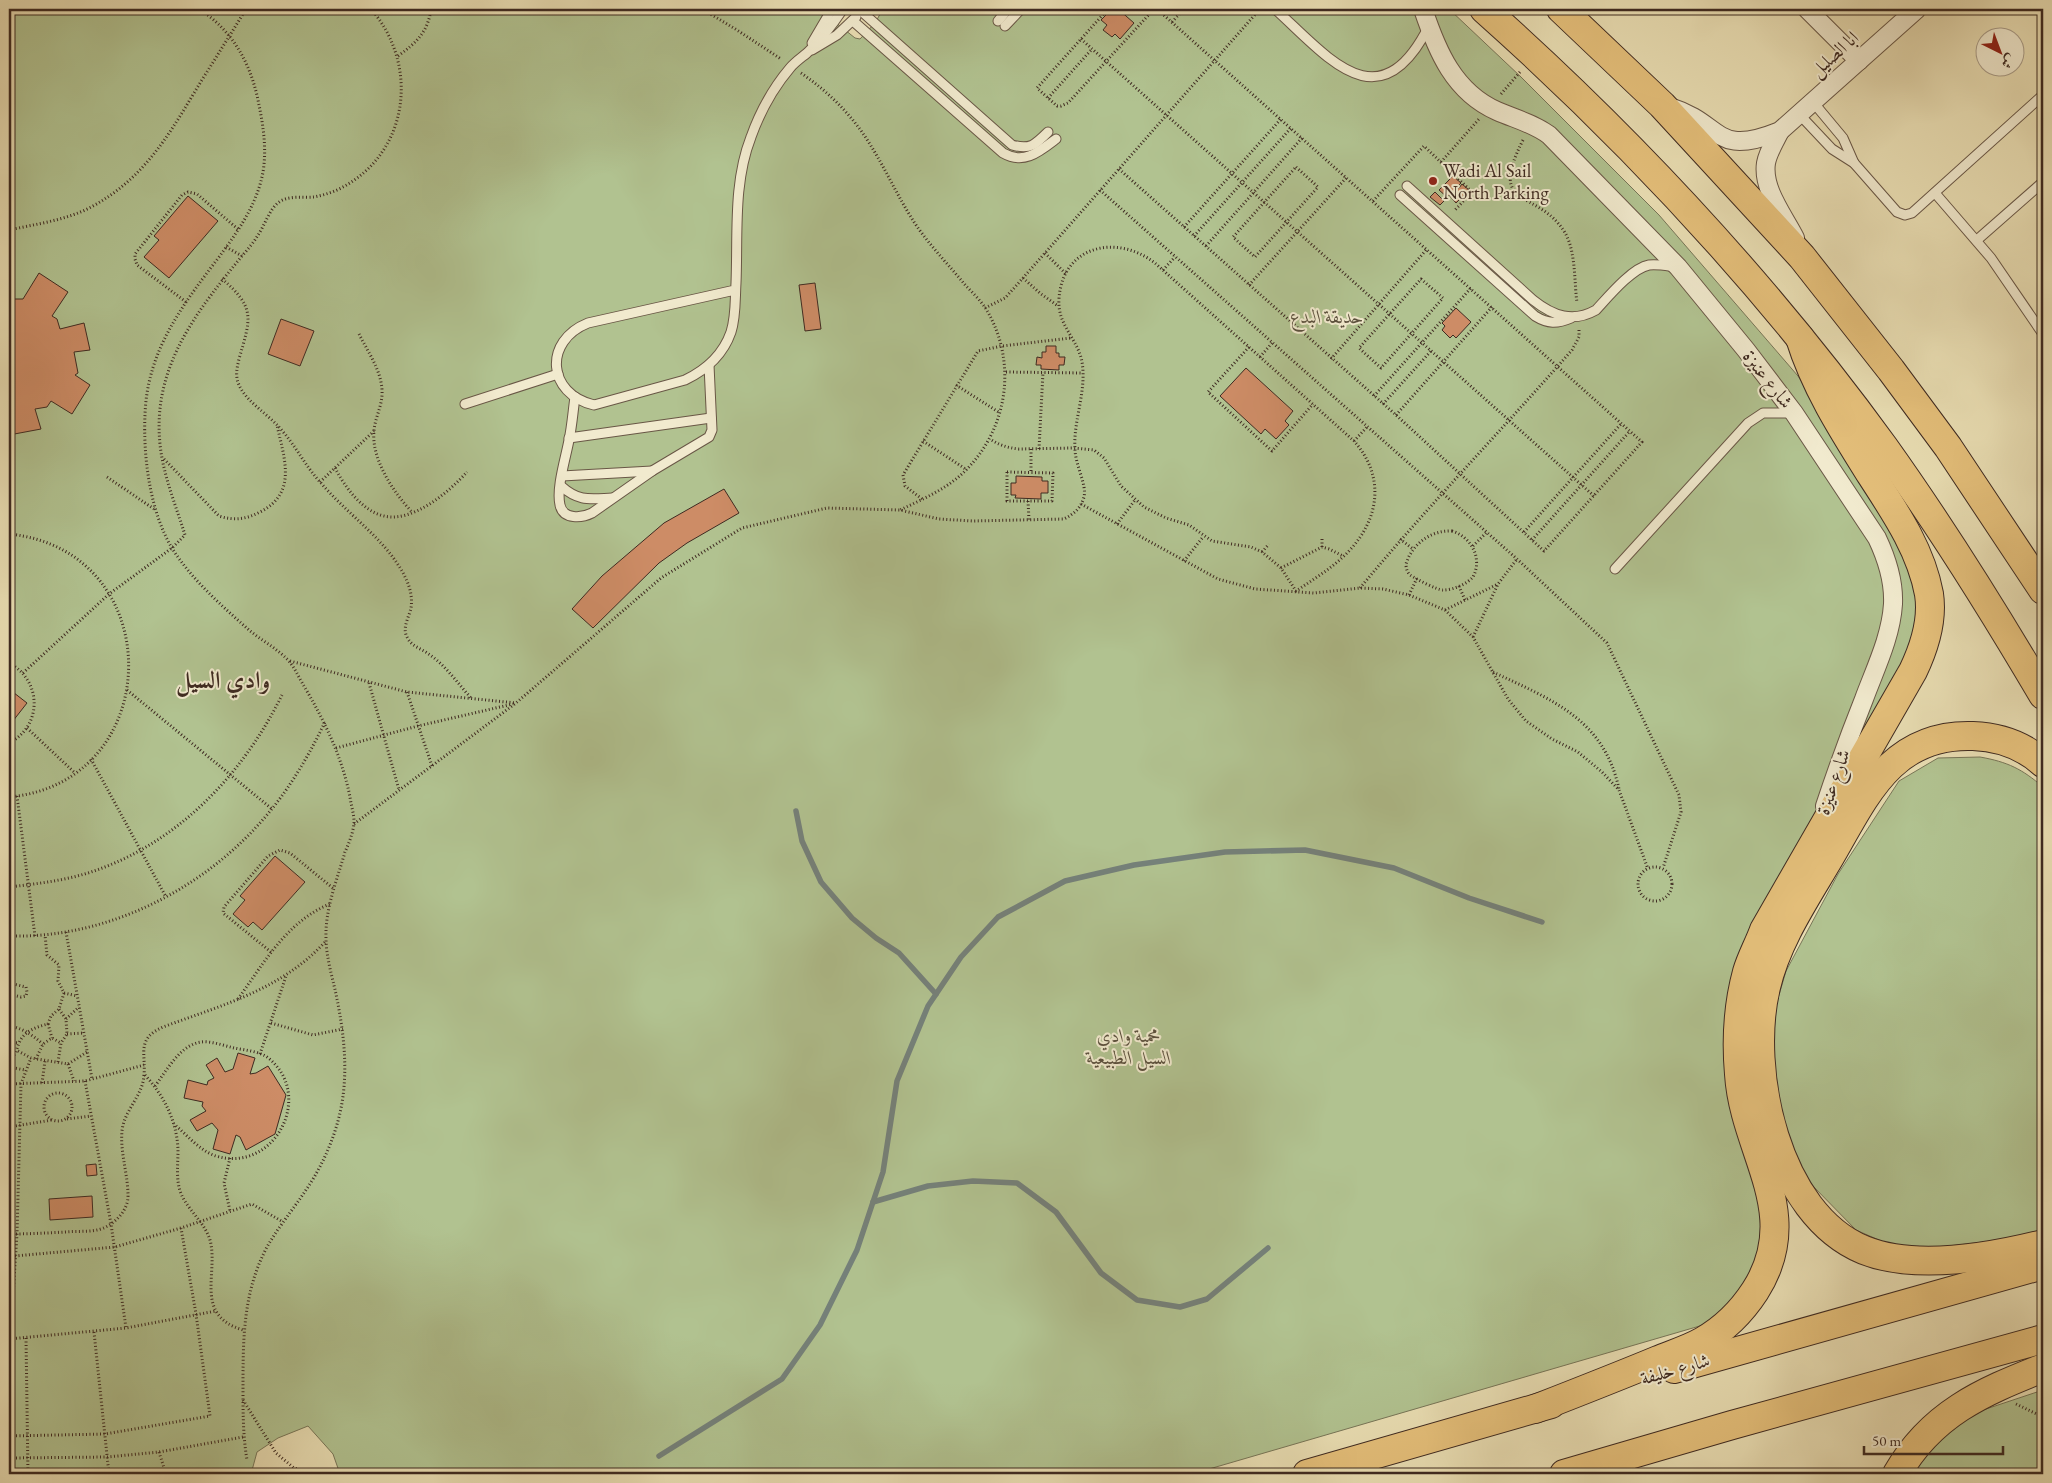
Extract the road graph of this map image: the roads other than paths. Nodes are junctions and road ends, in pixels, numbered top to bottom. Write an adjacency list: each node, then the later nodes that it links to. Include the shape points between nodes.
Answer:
1 (832, 9): 14 (lane)
2 (843, 9): 14 (lane)
3 (1008, 9): 4 (lane, via 1001,23)
4 (1020, 9)
5 (1275, 9): 13 (lane, via 1340,68 1368,78 1388,73 1401,64 1418,47)
6 (1423, 9): 13 (street, شارع عنيزة)
7 (1484, 9): 32 (main road, via 1536,55 1678,197)
8 (1561, 9): 18 (main road)
9 (1807, 9): 15 (street)
10 (1917, 9): 15 (street, ابا الصليل)
11 (862, 10): 12 (lane); 12 (lane, via 1012,145 1033,146 1052,136 1034,155 1016,158 1003,153)
12 (853, 21): 14 (lane, via 830,40)
13 (1429, 26): 28 (street, شارع عنيزة, via 1440,56 1462,85 1490,107 1531,123 1549,135)
14 (808, 52): 29 (lane, via 778,82 758,119 744,160 738,204)
15 (1859, 61): 17 (street, ابا الصليل)
16 (2043, 95): 24 (lane)
17 (1813, 102): 19 (street, ابا الصليل); 21 (lane, via 1843,138)
18 (1662, 105): 20 (street, ابا الصليل, via 1688,114 1728,140 1745,142); 27 (main road)
19 (1799, 114): 20 (street, ابا الصليل); 21 (lane, via 1832,149)
20 (1780, 131): 27 (street, ابا الصليل, via 1766,162 1765,173)
21 (1854, 164): 24 (lane, via 1905,216)
22 (2043, 182): 26 (lane)
23 (1407, 186): 30 (lane, via 1538,304 1551,313)
24 (1935, 193): 26 (lane)
25 (1400, 195): 30 (lane, via 1535,316 1554,323)
26 (1977, 240): 31 (lane)
27 (1802, 257): 45 (main road, via 1943,439)
28 (1678, 267): 30 (lane, via 1651,265 1640,269 1596,310); 37 (street, شارع عنيزة)
29 (735, 290): 33 (lane, via 731,332); 34 (lane, via 577,328 561,344 557,355)
30 (1574, 317)
31 (2043, 334)
32 (1800, 338): 46 (main road, via 1921,500); 48 (main road, via 1816,380 1908,535 1923,568 1929,596 1928,627 1920,656)
33 (709, 366): 35 (lane, via 685,380 594,405); 38 (lane)
34 (558, 374): 35 (lane, via 564,388); 36 (lane)
35 (575, 397): 39 (lane)
36 (465, 404)
37 (1794, 413): 44 (lane, via 1763,413 1748,422); 48 (street, شارع عنيزة, via 1877,538 1889,567 1893,594 1882,652 1840,759)
38 (711, 418): 39 (lane); 40 (lane, via 709,437)
39 (570, 438): 41 (lane)
40 (652, 472): 41 (lane); 43 (lane)
41 (562, 476): 42 (lane)
42 (561, 486): 43 (lane, via 581,499); 43 (lane, via 562,511 574,518 592,513)
43 (612, 498)
44 (1616, 569)
45 (2043, 589)
46 (2043, 695)
47 (2043, 763): 49 (main road, via 2018,746 2002,740 1959,736 1917,746 1882,773 1798,911 1779,950 1766,985 1759,1038 1765,1104 1785,1164 1814,1211 1832,1230 1864,1250 1920,1261)
48 (1812, 845): 53 (main road, via 1764,930 1748,971 1740,1007 1738,1058 1744,1108 1775,1214 1773,1247 1760,1282 1731,1321 1703,1341)
49 (2043, 1244)
50 (2043, 1266): 53 (main road, شارع خليفة)
51 (2043, 1339): 55 (main road)
52 (2043, 1368): 56 (main road, via 1988,1392 1946,1416 1915,1445)
53 (1535, 1408): 54 (main road, شارع خليفة)
54 (1307, 1474)
55 (1564, 1474)
56 (1897, 1474)

